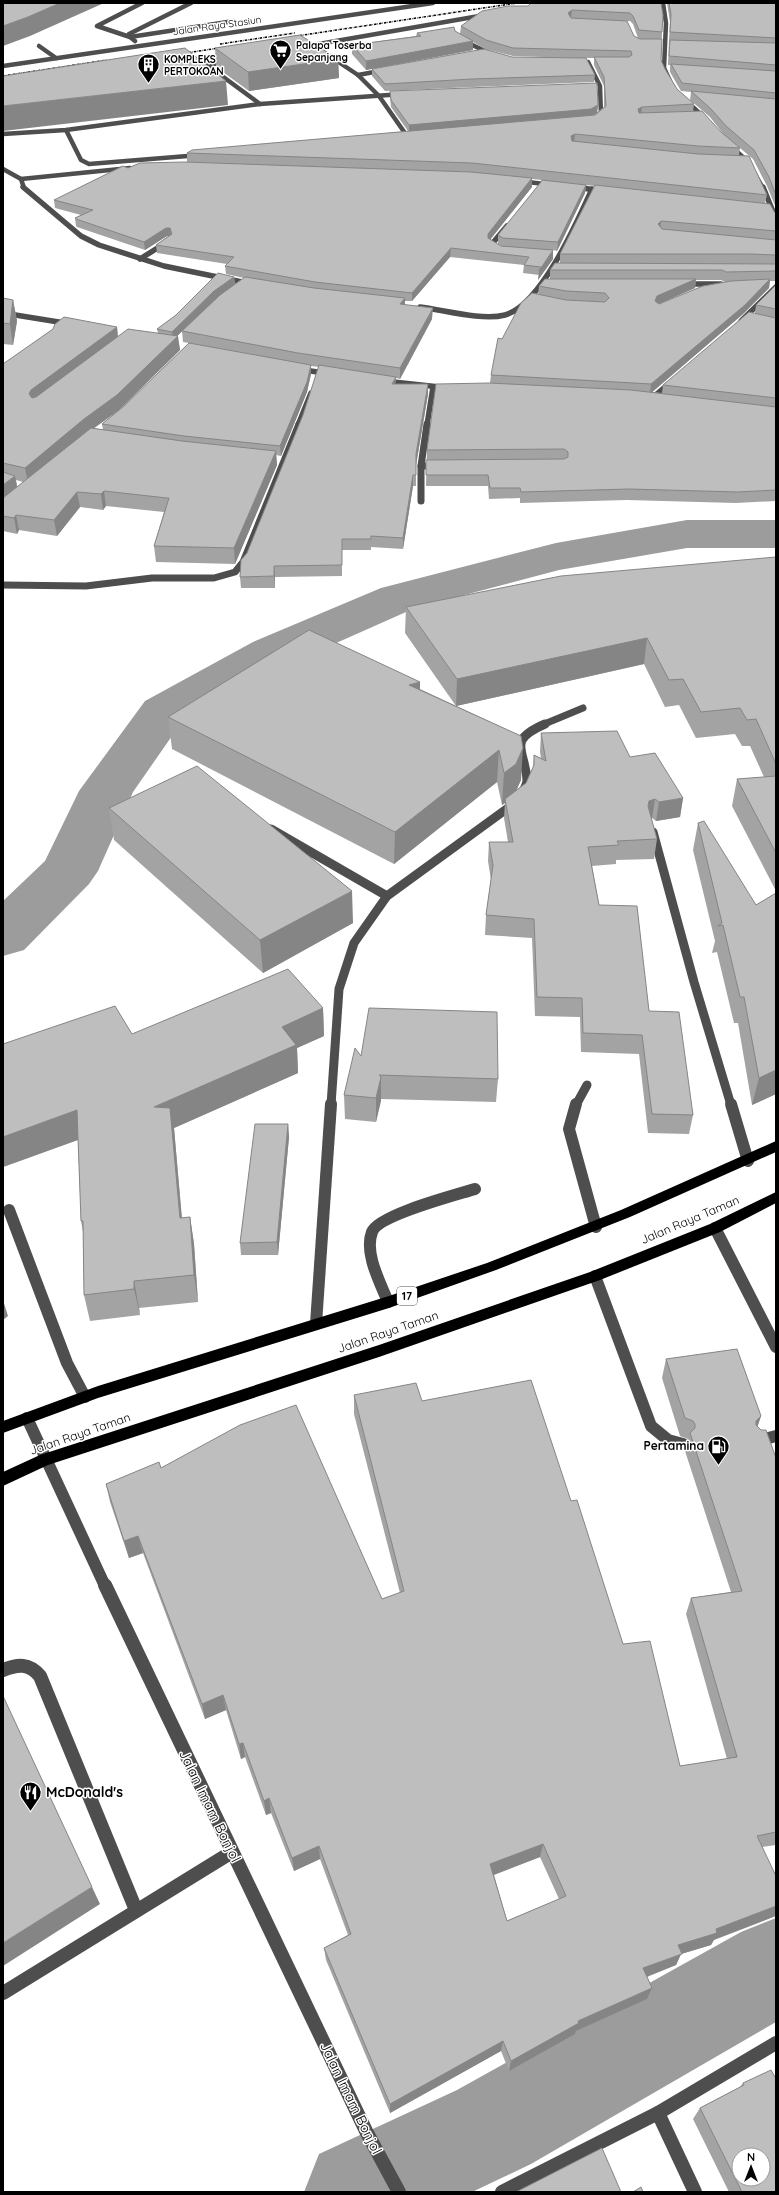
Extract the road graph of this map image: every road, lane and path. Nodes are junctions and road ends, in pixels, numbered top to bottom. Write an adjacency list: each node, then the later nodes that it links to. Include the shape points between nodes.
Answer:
1 (142, 3): 7 (street, via 97,26)
2 (191, 3): 7 (street)
3 (433, 3): 10 (street, Jalan Raya Stasiun)
4 (663, 3): 11 (street)
5 (490, 14): 14 (street, via 321,42 313,45)
6 (234, 21): 7 (street)
7 (128, 36): 10 (street)
8 (457, 37): 16 (street)
9 (658, 44): 11 (street)
10 (141, 45): 19 (street, Jalan Raya Stasiun)
11 (666, 45): 12 (street); 27 (street)
12 (674, 45)
13 (39, 46): 19 (street)
14 (315, 48): 15 (street); 30 (street)
15 (308, 50)
16 (484, 52): 17 (street); 18 (street)
17 (476, 53)
18 (496, 56)
19 (56, 58): 25 (street, Jalan Raya Stasiun)
20 (238, 60): 24 (street)
21 (580, 62): 22 (street)
22 (588, 62): 23 (street); 32 (street)
23 (596, 62)
24 (207, 65): 29 (street, via 188,68); 38 (street)
25 (3, 66)
26 (394, 68): 30 (street)
27 (664, 68): 28 (street); 33 (street)
28 (672, 69)
29 (194, 73)
30 (358, 75): 36 (street)
31 (592, 86): 32 (street)
32 (600, 86): 42 (street, via 601,115)
33 (675, 88)
34 (410, 94): 36 (street)
35 (686, 95): 41 (street, via 679,95)
36 (379, 96): 38 (street); 46 (street)
37 (231, 102): 39 (street)
38 (260, 104): 39 (street)
39 (237, 107): 44 (street)
40 (695, 116): 41 (street)
41 (702, 116): 43 (street)
42 (592, 120)
43 (712, 126)
44 (66, 130): 45 (street); 50 (street, via 81,160 89,164)
45 (3, 134)
46 (406, 136): 47 (street); 48 (street)
47 (414, 136)
48 (399, 137)
49 (727, 142): 52 (street)
50 (205, 154)
51 (734, 161): 52 (street)
52 (750, 161): 64 (street)
53 (133, 168): 55 (street)
54 (3, 169): 55 (street)
55 (21, 179): 71 (street, via 24,189 81,236)
56 (513, 180): 57 (street)
57 (540, 183): 58 (street); 60 (street)
58 (562, 186)
59 (569, 187): 61 (street)
60 (535, 190)
61 (592, 190): 62 (street); 70 (street)
62 (614, 192)
63 (764, 209): 64 (street)
64 (772, 210): 65 (street)
65 (776, 219)
66 (510, 221): 68 (street, via 491,245)
67 (169, 240): 71 (street)
68 (508, 251)
69 (552, 254): 70 (street)
70 (559, 255): 72 (street)
71 (140, 259): 80 (street, via 242,285)
72 (550, 268): 73 (street); 74 (street)
73 (558, 269)
74 (539, 284): 75 (street); 83 (street)
75 (547, 284)
76 (676, 284): 77 (street)
77 (721, 284): 78 (street); 82 (street)
78 (729, 284)
79 (768, 284): 81 (street)
80 (260, 286)
81 (775, 287): 87 (street)
82 (696, 291)
83 (530, 298): 84 (street); 85 (street, via 515,312 495,315)
84 (537, 300)
85 (414, 306)
86 (3, 314): 89 (street)
87 (746, 316): 88 (street); 90 (street)
88 (754, 318)
89 (81, 326)
90 (734, 327)
91 (294, 368): 94 (street)
92 (338, 375): 94 (street)
93 (676, 378): 99 (street)
94 (315, 379): 104 (street, via 279,461 243,562 235,572 214,578 152,578 86,586)
95 (375, 380): 96 (street)
96 (433, 387): 97 (street); 101 (street)
97 (456, 388)
98 (644, 398): 99 (street)
99 (652, 398): 100 (street)
100 (660, 399)
101 (421, 466): 102 (street); 103 (street)
102 (445, 466)
103 (421, 501)
104 (3, 585)
105 (583, 708): 108 (street, via 531,730 523,738 519,746 527,781 519,800)
106 (651, 824): 111 (street, via 694,982)
107 (266, 826): 108 (street)
108 (386, 896): 119 (street, via 354,943 339,989)
109 (587, 1085): 115 (street, via 575,1107 569,1129)
110 (776, 1146): 111 (highway, 17)
111 (748, 1161): 115 (highway, 17)
112 (475, 1189): 118 (street, via 388,1217 375,1227 370,1247)
113 (776, 1197): 116 (highway, Jalan Raya Taman)
114 (9, 1210): 121 (street, via 67,1363)
115 (596, 1227): 118 (highway, 17)
116 (715, 1228): 117 (highway, Jalan Raya Taman); 120 (street)
117 (595, 1276): 126 (street, via 652,1426 668,1440); 127 (highway, Jalan Raya Taman, via 380,1351)
118 (388, 1302): 119 (highway, 17)
119 (316, 1324): 121 (highway, 17)
120 (776, 1347)
121 (85, 1397): 122 (highway, 17)
122 (27, 1418): 123 (highway, 17); 127 (street, Jalan Imam Bonjol)
123 (3, 1428)
124 (776, 1436): 125 (street)
125 (758, 1441)
126 (683, 1444)
127 (45, 1460): 128 (highway, Jalan Raya Taman); 130 (street, Jalan Imam Bonjol)
128 (3, 1480)
129 (3, 1670): 131 (street, via 22,1665 33,1667 40,1676)
130 (232, 1852): 131 (street); 135 (street, Jalan Imam Bonjol, via 366,2131)
131 (136, 1910): 132 (street)
132 (3, 1992)
133 (776, 2043): 134 (street)
134 (658, 2113): 136 (street); 137 (street)
135 (399, 2192)
136 (502, 2192)
137 (695, 2192)

